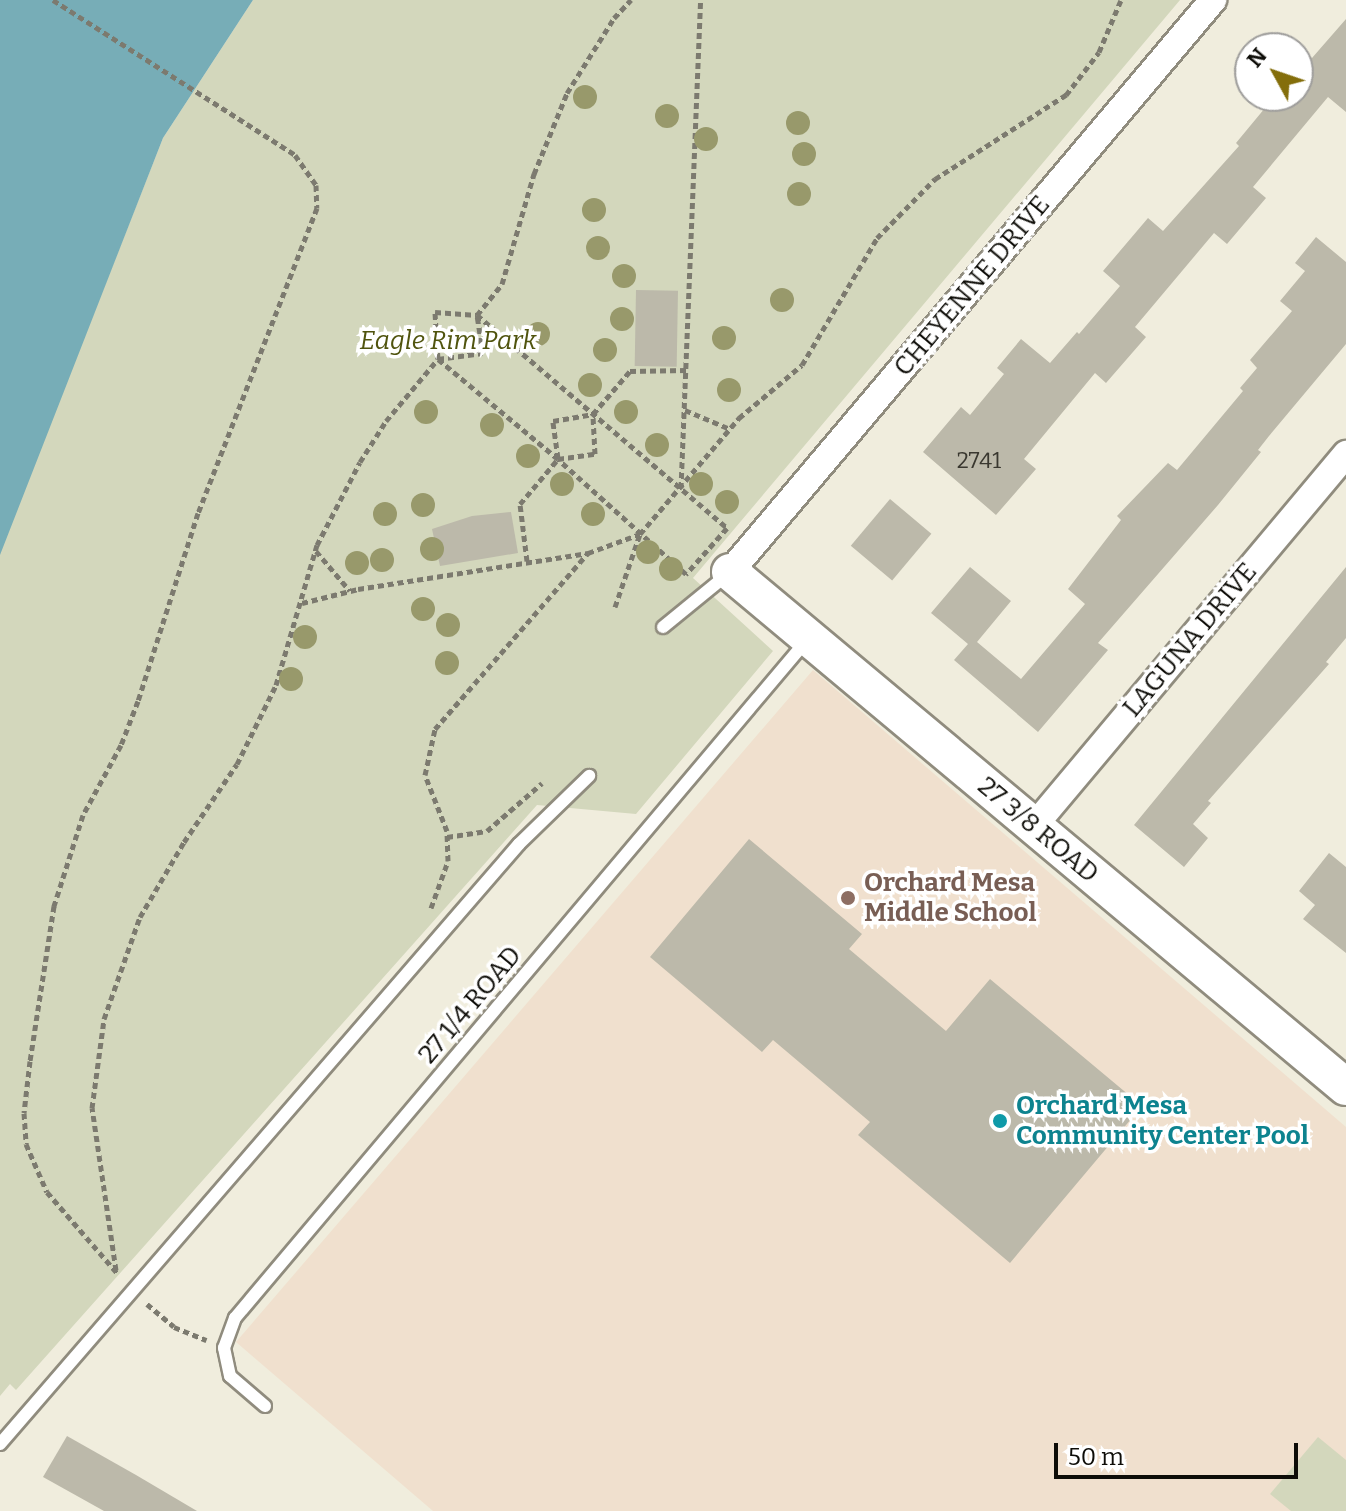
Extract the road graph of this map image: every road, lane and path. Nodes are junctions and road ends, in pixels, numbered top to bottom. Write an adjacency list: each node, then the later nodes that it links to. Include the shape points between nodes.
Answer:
1 (53, 0): 34 (path, via 295,155 316,185 317,208 198,513 138,701 83,815 54,906 30,1061 26,1144 47,1192)
2 (631, 0): 6 (path, via 567,93 534,174 502,284)
3 (701, 0): 8 (path)
4 (1121, 0): 11 (path, via 1099,52 1066,95 935,179 877,238 802,365)
5 (1213, 0): 20 (street, CHEYENNE DRIVE)
6 (477, 315): 7 (path, via 483,353); 7 (path, via 435,312); 10 (path)
7 (438, 359): 13 (path); 17 (path, via 386,421)
8 (687, 370): 9 (path); 10 (path, via 630,371)
9 (685, 410): 11 (path); 14 (path)
10 (593, 414): 13 (path, via 595,454); 13 (path, via 553,421); 14 (path)
11 (730, 429): 14 (path)
12 (1346, 454): 29 (street, LAGUNA DRIVE)
13 (558, 459): 16 (path); 19 (path, via 520,504)
14 (681, 489): 15 (path); 16 (path)
15 (727, 528)
16 (640, 534): 18 (path); 21 (path); 24 (path)
17 (316, 550): 22 (path); 23 (path)
18 (588, 553): 19 (path); 30 (path, via 435,729 425,775)
19 (527, 561): 22 (path)
20 (730, 572): 25 (lane); 26 (street, 27 3/8 ROAD)
21 (686, 574)
22 (350, 591): 23 (path)
23 (302, 603): 34 (path, via 276,685 237,764 140,917 104,1019 92,1108)
24 (615, 607)
25 (663, 627)
26 (809, 638): 29 (street, 27 3/8 ROAD); 36 (lane, 27 1/4 ROAD, via 235,1318)
27 (589, 776): 38 (lane, via 519,844)
28 (542, 783): 30 (path, via 487,831)
29 (1034, 826): 32 (street, 27 3/8 ROAD)
30 (447, 837): 31 (path, via 448,861 434,905)
31 (423, 917)
32 (1346, 1087)
33 (126, 1259): 34 (path)
34 (116, 1271)
35 (147, 1303): 36 (path, via 174,1327)
36 (224, 1348): 37 (lane, via 230,1376)
37 (265, 1406)
38 (0, 1444)

